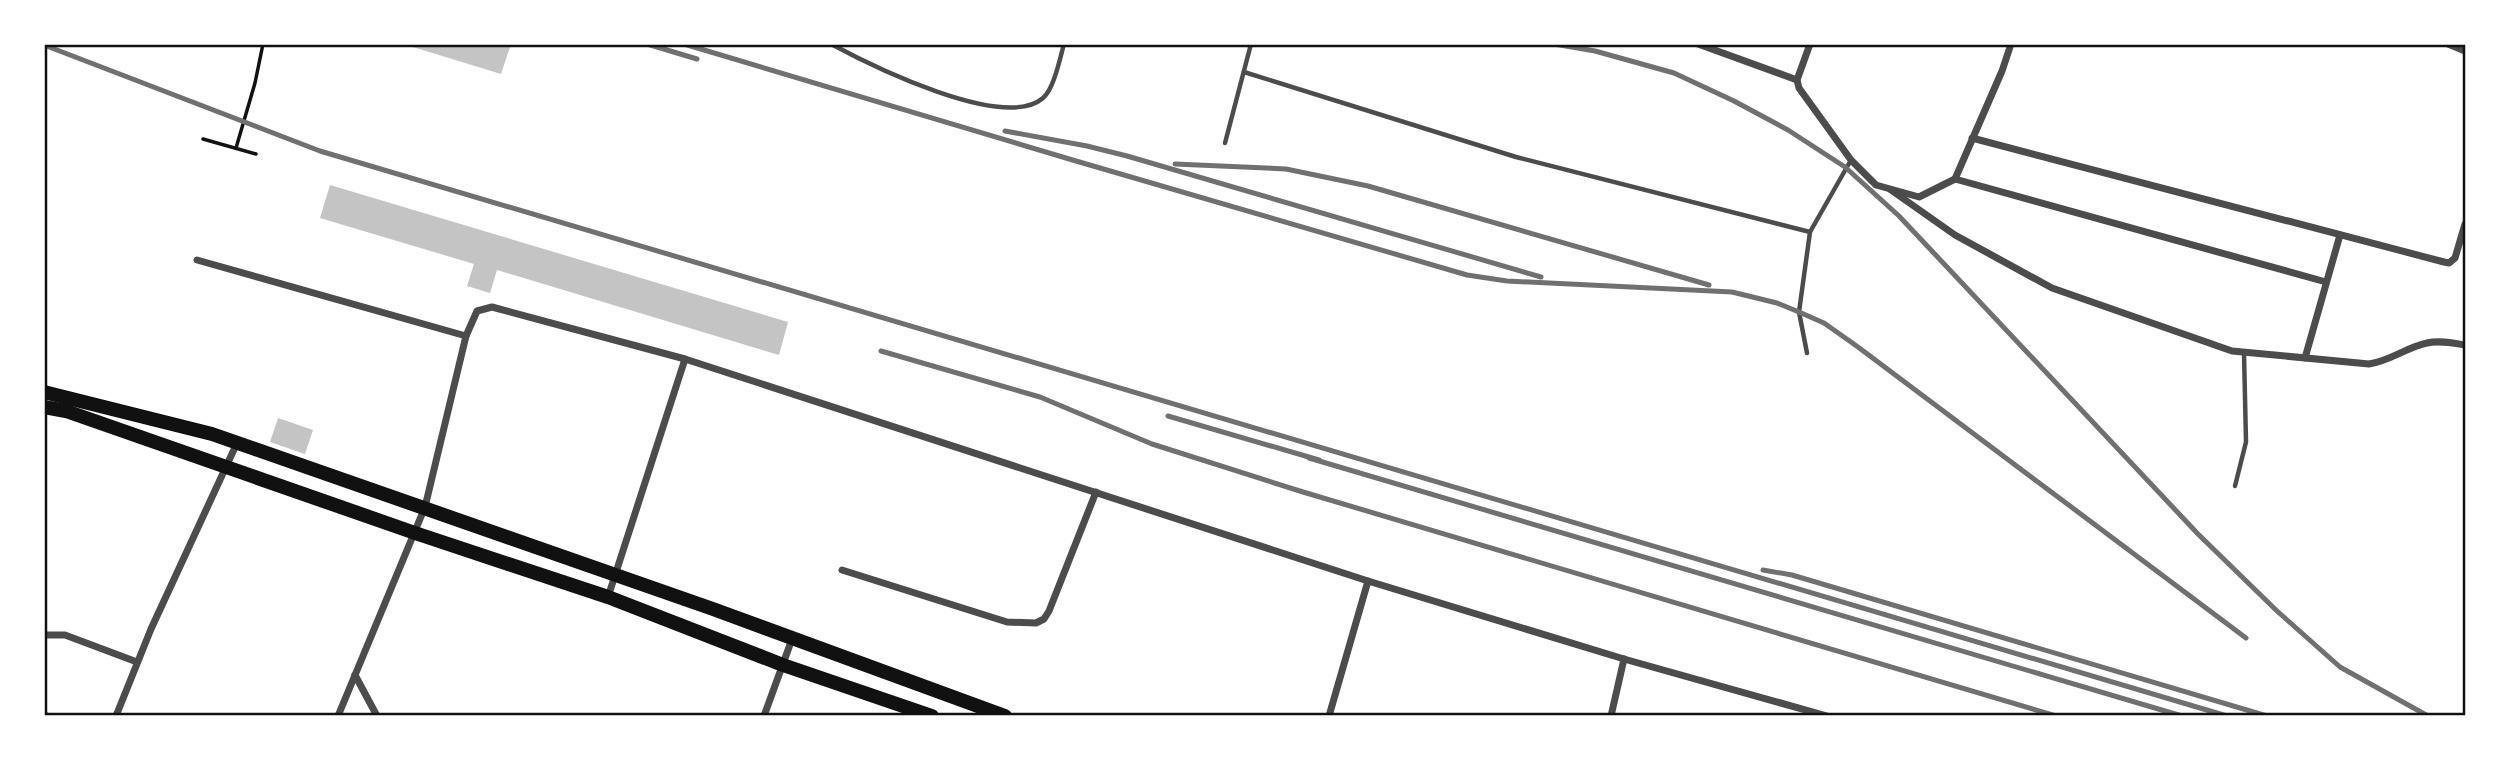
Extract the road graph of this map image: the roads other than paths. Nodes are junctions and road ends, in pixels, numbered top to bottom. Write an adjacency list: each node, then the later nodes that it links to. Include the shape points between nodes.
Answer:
1 (831, 44): 2 (lane, via 953,97 1007,106 1043,98)
2 (1064, 44)
3 (1251, 44): 9 (lane)
4 (1698, 44): 10 (street)
5 (1810, 44): 10 (street)
6 (2011, 44): 11 (street)
7 (2448, 44): 8 (street)
8 (2465, 51)
9 (1244, 72): 12 (lane); 17 (lane, via 1516,157)
10 (1797, 80): 13 (street)
11 (1972, 138): 14 (street); 18 (street)
12 (1225, 143)
13 (1851, 160): 15 (street, via 1876,186); 17 (lane)
14 (1955, 179): 15 (street, via 1919,197); 20 (street)
15 (1891, 190): 23 (street, via 1955,235 2052,288)
16 (2465, 224): 18 (street, via 2455,258 2449,263)
17 (1810, 232): 24 (lane, via 1799,312)
18 (2340, 235): 20 (street)
19 (197, 260): 21 (street)
20 (2326, 282): 25 (street)
21 (466, 336): 26 (street, via 477,311 492,307); 33 (street)
22 (2465, 345): 25 (street, via 2424,344 2369,364)
23 (2244, 353): 25 (street); 31 (lane, via 2246,442)
24 (1807, 354)
25 (2305, 358)
26 (685, 359): 32 (street); 36 (street)
27 (44, 392): 29 (main road)
28 (44, 407): 30 (main road)
29 (237, 443): 30 (street); 33 (main road)
30 (227, 467): 34 (main road); 42 (street)
31 (2235, 485)
32 (1096, 492): 35 (street, via 1049,611 1036,623 1007,622); 37 (street)
33 (425, 507): 34 (street); 36 (main road)
34 (415, 533): 38 (main road); 44 (street)
35 (842, 570)
36 (615, 575): 38 (street); 40 (main road)
37 (1368, 581): 41 (street); 51 (street)
38 (608, 597): 43 (main road)
39 (44, 635): 42 (street, via 65,635)
40 (792, 639): 43 (street); 50 (main road)
41 (1624, 659): 52 (street); 53 (street)
42 (137, 662): 45 (street)
43 (783, 665): 48 (street); 49 (main road)
44 (355, 675): 46 (street); 47 (street)
45 (116, 716)
46 (338, 716)
47 (377, 716)
48 (764, 716)
49 (932, 716)
50 (1005, 716)
51 (1329, 716)
52 (1611, 716)
53 (1827, 716)

